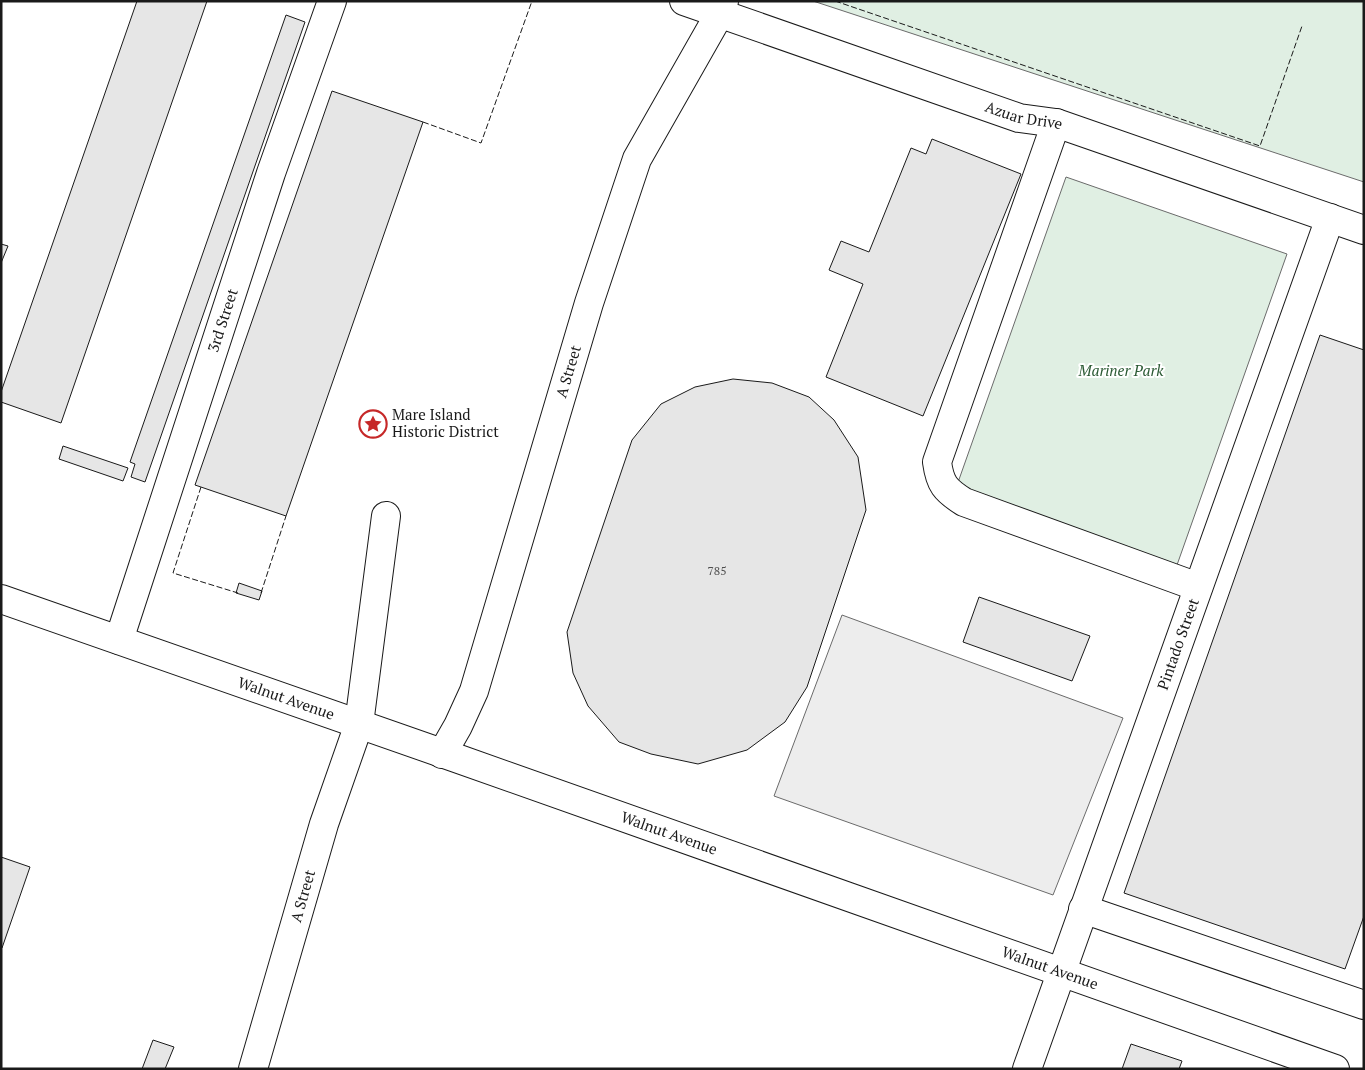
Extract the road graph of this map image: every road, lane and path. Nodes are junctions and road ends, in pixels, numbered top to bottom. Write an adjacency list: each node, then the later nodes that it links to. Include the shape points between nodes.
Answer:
1 (332, 1): 10 (street, 3rd Street, via 270,173)
2 (684, 1): 3 (street, Azuar Drive)
3 (722, 7): 4 (street, Azuar Drive, via 1019,118); 12 (street, A Street, via 637,159 589,303 474,691)
4 (1056, 123): 5 (street, Azuar Drive); 8 (street, via 937,462 939,477 949,493 964,502)
5 (1330, 218): 6 (street, Azuar Drive); 8 (street, Pintado Street)
6 (1364, 230)
7 (386, 516): 11 (street, A Street)
8 (1198, 588): 13 (street, Pintado Street)
9 (1, 599): 10 (street, Walnut Avenue)
10 (119, 640): 11 (street, Walnut Avenue)
11 (359, 724): 12 (street, Walnut Avenue); 16 (street, A Street, via 324,824)
12 (442, 754): 14 (street, Walnut Avenue)
13 (1084, 909): 14 (street, Pintado Street); 15 (street)
14 (1061, 972): 17 (street, Pintado Street); 18 (street, Walnut Avenue)
15 (1364, 1005)
16 (253, 1069)
17 (1027, 1069)
18 (1335, 1069)

